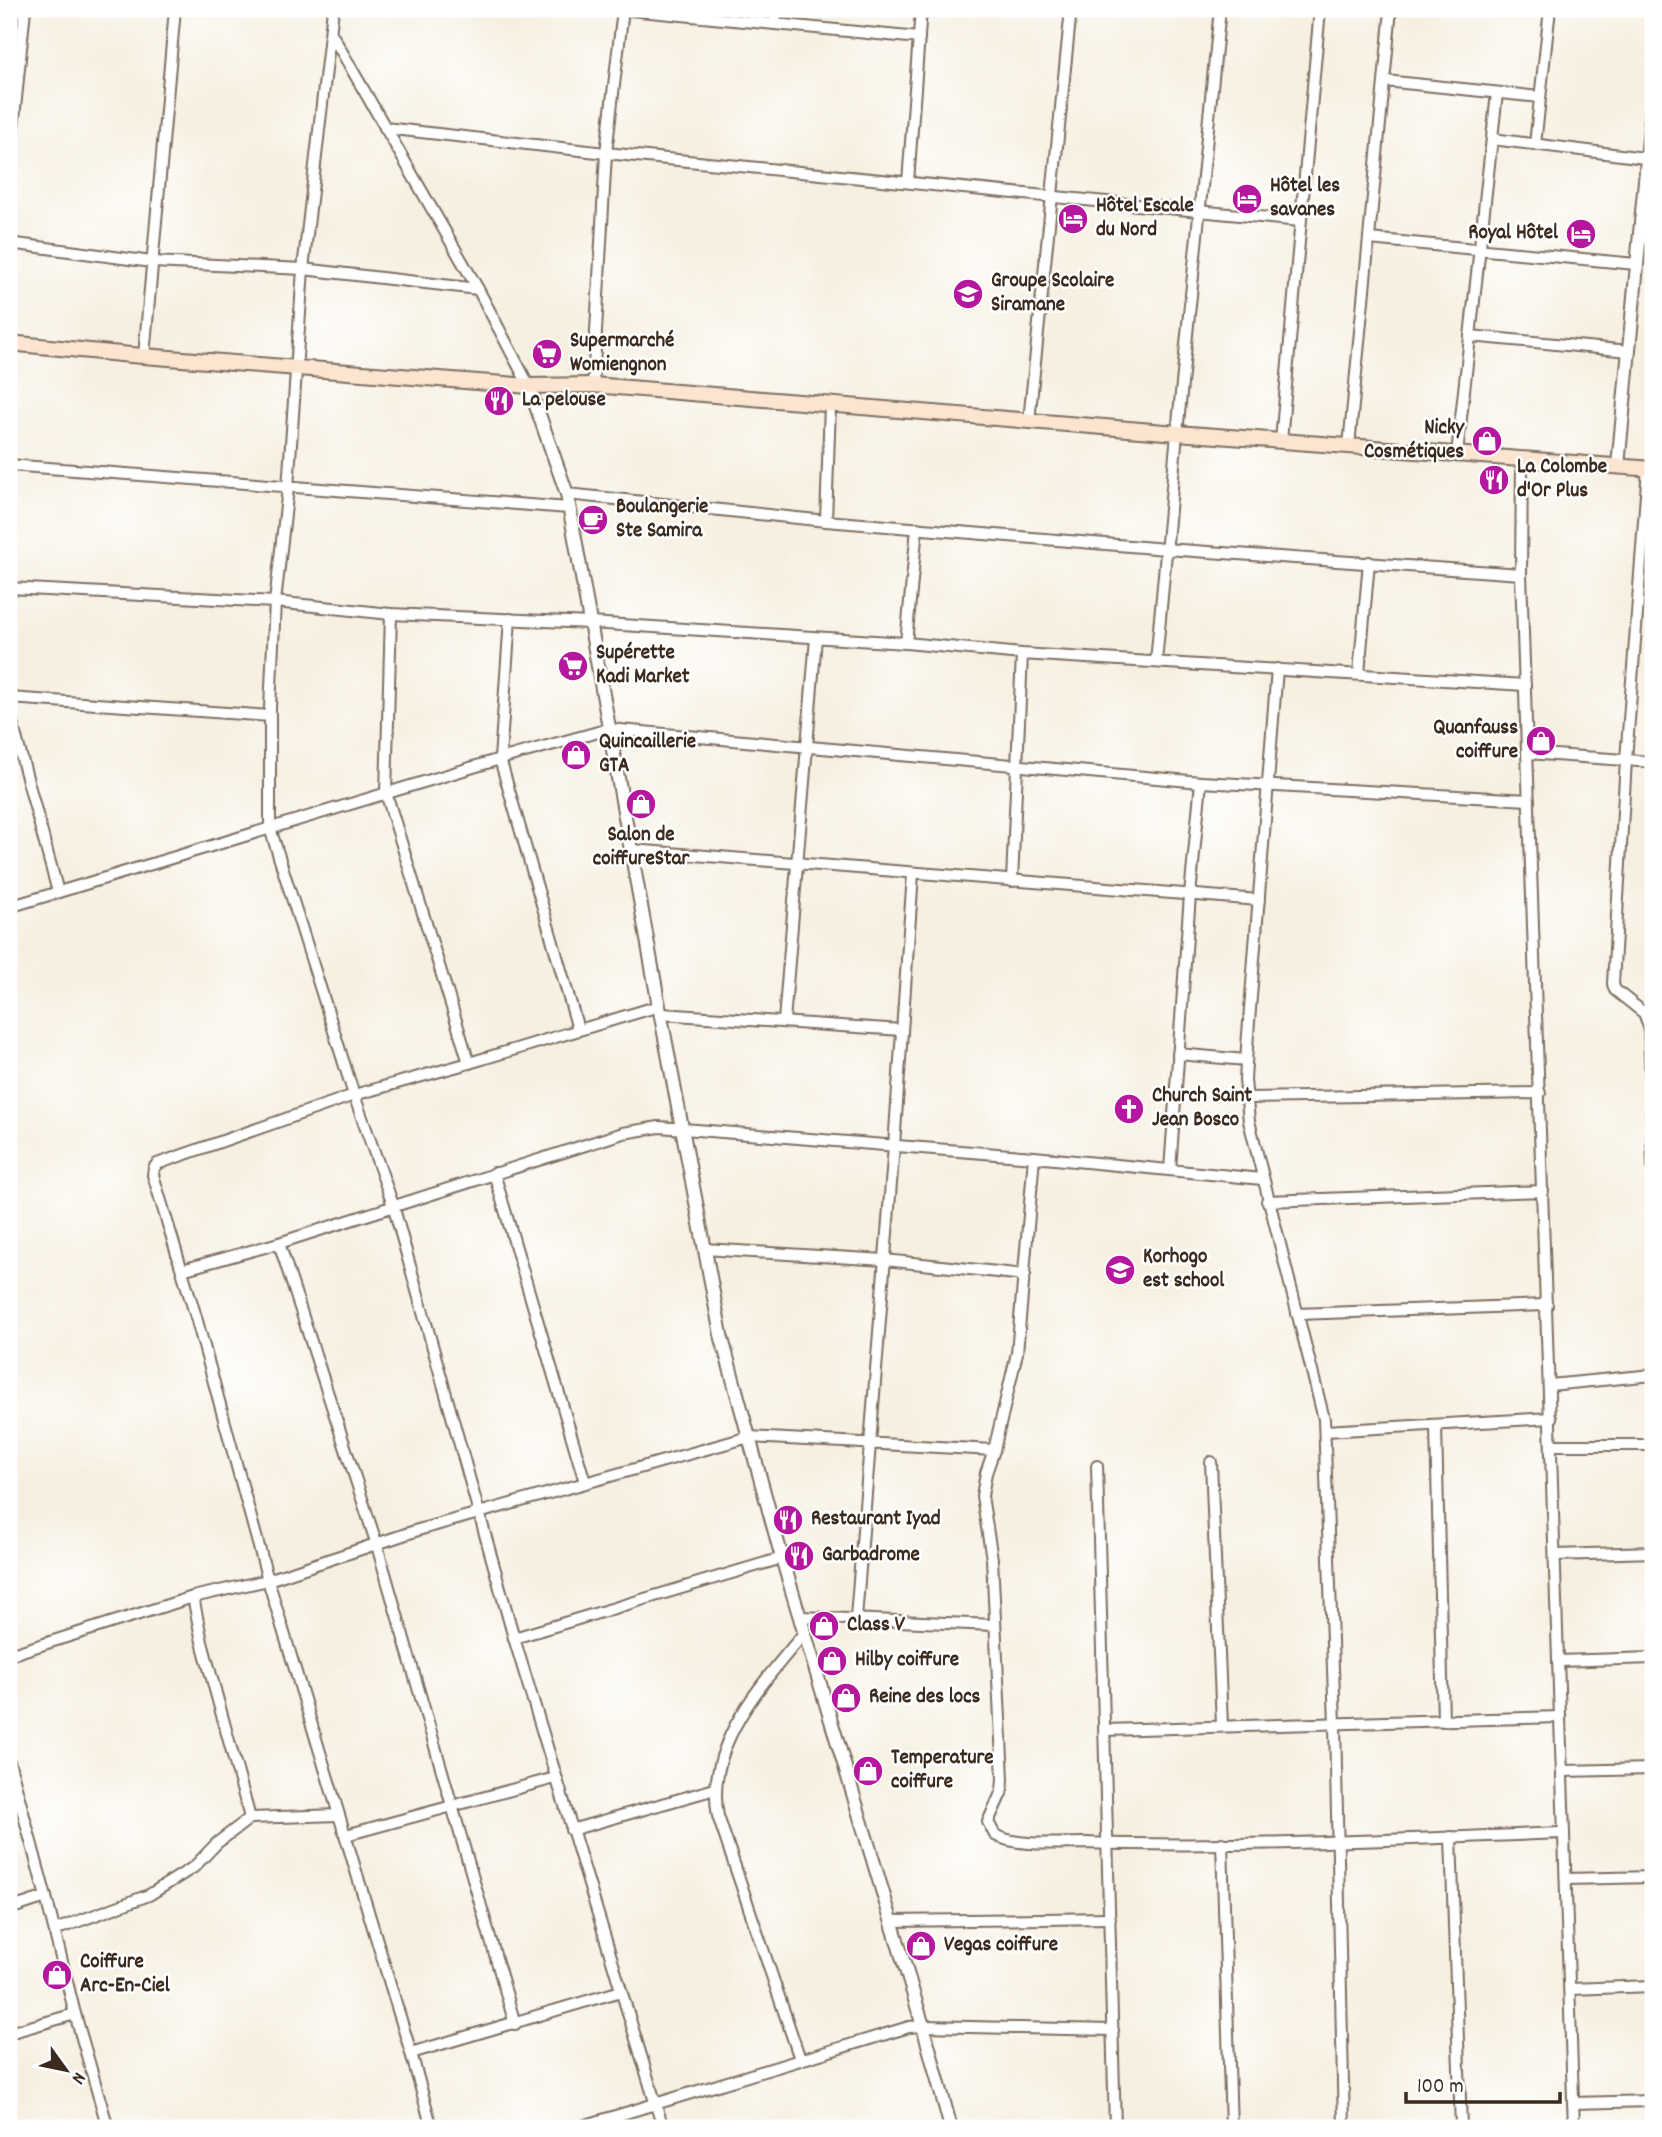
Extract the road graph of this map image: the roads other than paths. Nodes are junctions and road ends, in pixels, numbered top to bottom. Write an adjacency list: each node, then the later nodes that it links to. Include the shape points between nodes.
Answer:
1 (25, 9): 17 (street)
2 (175, 9): 33 (street)
3 (333, 9): 13 (street)
4 (621, 9): 12 (street); 23 (street)
5 (776, 9): 12 (street)
6 (921, 9): 14 (street)
7 (1071, 9): 27 (street)
8 (1220, 9): 28 (street)
9 (1320, 9): 29 (street)
10 (1391, 9): 15 (street)
11 (1550, 9): 19 (street)
12 (775, 24): 14 (street)
13 (331, 33): 20 (street); 35 (street)
14 (919, 38): 26 (street)
15 (1385, 81): 16 (street); 30 (street)
16 (1497, 93): 19 (street); 21 (street)
17 (12, 94): 25 (street)
18 (1653, 96): 24 (street)
19 (1540, 97): 22 (street)
20 (385, 128): 23 (street); 36 (street)
21 (1492, 139): 22 (street); 32 (street)
22 (1535, 144): 24 (street)
23 (606, 153): 26 (street); 42 (street)
24 (1650, 159): 34 (street)
25 (9, 168)
26 (908, 182): 27 (street)
27 (1052, 196): 28 (street); 45 (street)
28 (1200, 211): 29 (street); 46 (street)
29 (1300, 221): 47 (street)
30 (1369, 239): 32 (street); 48 (street)
31 (9, 243): 33 (street)
32 (1480, 250): 34 (street); 37 (street)
33 (152, 262): 35 (street); 40 (street)
34 (1636, 264): 39 (street)
35 (303, 269): 36 (street); 41 (street)
36 (478, 289): 43 (street)
37 (1470, 336): 39 (street); 49 (street)
38 (9, 343): 40 (main road)
39 (1629, 351): 52 (street)
40 (144, 356): 41 (main road)
41 (296, 367): 43 (main road); 54 (street)
42 (593, 385): 43 (main road); 44 (main road)
43 (529, 386): 55 (street)
44 (830, 405): 45 (main road); 57 (street)
45 (1029, 421): 46 (main road)
46 (1177, 433): 47 (main road); 59 (street)
47 (1281, 441): 48 (main road)
48 (1349, 446): 49 (main road)
49 (1457, 454): 50 (main road)
50 (1522, 460): 52 (main road); 61 (street)
51 (9, 465): 54 (street)
52 (1618, 466): 53 (main road)
53 (1650, 469): 81 (street)
54 (288, 488): 56 (street); 63 (street)
55 (567, 494): 56 (street); 57 (street)
56 (569, 508): 66 (street)
57 (826, 520): 58 (street)
58 (917, 528): 59 (street); 68 (street)
59 (1166, 550): 60 (street); 70 (street)
60 (1369, 562): 61 (street); 72 (street)
61 (1521, 574): 73 (street)
62 (9, 588): 63 (street)
63 (275, 602): 64 (street); 76 (street)
64 (391, 614): 65 (street); 86 (street)
65 (510, 619): 66 (street); 80 (street)
66 (590, 623): 67 (street); 77 (street)
67 (816, 638): 68 (street); 78 (street)
68 (906, 643): 69 (street)
69 (1022, 654): 70 (street); 83 (street)
70 (1156, 662): 71 (street)
71 (1277, 669): 72 (street); 85 (street)
72 (1359, 673): 73 (street)
73 (1525, 685): 79 (street)
74 (9, 698): 76 (street)
75 (9, 711): 93 (street)
76 (270, 716): 88 (street)
77 (609, 729): 78 (street); 80 (street); 89 (street)
78 (808, 747): 83 (street); 90 (street)
79 (1527, 753): 81 (street); 87 (street)
80 (500, 759): 86 (street); 99 (street)
81 (1626, 760): 82 (street); 104 (street, via 1613,984 1644,1013)
82 (1653, 762)
83 (1017, 766): 84 (street); 92 (street)
84 (1201, 782): 85 (street); 94 (street)
85 (1269, 786): 87 (street); 95 (street)
86 (387, 793): 88 (street); 103 (street)
87 (1529, 800): 105 (street)
88 (270, 828): 93 (street); 106 (street)
89 (632, 850): 90 (street); 97 (street)
90 (796, 863): 91 (street); 98 (street)
91 (913, 874): 92 (street); 100 (street)
92 (1012, 881): 94 (street)
93 (58, 892): 96 (street)
94 (1190, 895): 95 (street); 101 (street)
95 (1259, 900): 102 (street)
96 (9, 907)
97 (660, 1010): 98 (street); 99 (street); 108 (street)
98 (783, 1021): 100 (street)
99 (578, 1029): 103 (street)
100 (902, 1030): 109 (street)
101 (1178, 1054): 102 (street); 112 (street)
102 (1246, 1060): 107 (street)
103 (469, 1063): 106 (street)
104 (1651, 1064): 111 (street)
105 (1540, 1093): 107 (street); 115 (street)
106 (354, 1095): 117 (street); 121 (street, via 157,1164 153,1175)
107 (1246, 1098): 114 (street)
108 (681, 1128): 109 (street); 113 (street, via 623,1133); 119 (street)
109 (894, 1146): 110 (street); 120 (street)
110 (1034, 1157): 112 (street); 122 (street)
111 (1653, 1166)
112 (1170, 1170): 114 (street)
113 (494, 1173): 117 (street); 137 (street)
114 (1262, 1179): 116 (street)
115 (1543, 1191): 116 (street); 123 (street)
116 (1267, 1201): 124 (street)
117 (393, 1205): 118 (street); 138 (street)
118 (279, 1243): 121 (street); 139 (street)
119 (704, 1250): 120 (street); 130 (street)
120 (884, 1261): 122 (street); 131 (street)
121 (182, 1270): 143 (street)
122 (1025, 1275): 134 (street, via 1017,1353)
123 (1547, 1305): 124 (street); 126 (street)
124 (1297, 1314): 129 (street)
125 (1653, 1375): 126 (street)
126 (1550, 1385): 127 (street)
127 (1551, 1418): 128 (street); 132 (street)
128 (1436, 1427): 129 (street); 154 (street)
129 (1325, 1431): 155 (street)
130 (749, 1437): 131 (street); 137 (street); 142 (street)
131 (870, 1443): 134 (street); 146 (street)
132 (1552, 1445): 133 (street); 141 (street)
133 (1653, 1445)
134 (994, 1450): 147 (street, via 982,1496 992,1559)
135 (1211, 1462): 156 (street)
136 (1097, 1466): 157 (street)
137 (586, 1482): 138 (street)
138 (478, 1513): 139 (street); 149 (street)
139 (376, 1542): 143 (street); 164 (street)
140 (1653, 1552): 141 (street)
141 (1556, 1555): 152 (street)
142 (782, 1558): 145 (street); 149 (street)
143 (268, 1580): 144 (street); 165 (street)
144 (193, 1597): 150 (street); 166 (street)
145 (800, 1617): 146 (street); 148 (street)
146 (856, 1618): 147 (street)
147 (995, 1625): 173 (street, via 1003,1779 988,1822 990,1829 1003,1840)
148 (805, 1632): 162 (street, via 754,1695 722,1757); 179 (street)
149 (514, 1638): 161 (street)
150 (9, 1655)
151 (1653, 1658): 152 (street)
152 (1558, 1661): 153 (street)
153 (1560, 1717): 154 (street); 160 (street)
154 (1443, 1721): 155 (street)
155 (1335, 1724): 156 (street); 171 (street)
156 (1222, 1725): 157 (street)
157 (1105, 1730): 173 (street)
158 (9, 1762): 163 (street)
159 (1653, 1769): 160 (street)
160 (1563, 1771): 168 (street)
161 (555, 1778): 164 (street); 167 (street)
162 (715, 1789): 167 (street); 190 (street, via 718,1816)
163 (13, 1792): 176 (street)
164 (451, 1807): 169 (street); 185 (street)
165 (339, 1815): 166 (street); 169 (street)
166 (250, 1818): 180 (street, via 194,1867 149,1895)
167 (572, 1830): 183 (street)
168 (1564, 1832): 170 (street); 175 (street)
169 (346, 1835): 189 (street)
170 (1451, 1837): 171 (street); 202 (street)
171 (1336, 1840): 172 (street); 201 (street)
172 (1222, 1843): 173 (street); 200 (street)
173 (1108, 1844): 178 (street)
174 (1653, 1877): 175 (street)
175 (1566, 1879): 182 (street)
176 (46, 1897): 177 (street); 180 (street)
177 (9, 1909)
178 (1110, 1918): 179 (street); 187 (street)
179 (891, 1921): 186 (street)
180 (55, 1930): 184 (street)
181 (1653, 1986): 182 (street)
182 (1570, 1989): 192 (street)
183 (621, 1991): 185 (street); 193 (street)
184 (75, 2014): 188 (street); 194 (street)
185 (515, 2024): 189 (street)
186 (923, 2026): 187 (street); 190 (street); 198 (street)
187 (1113, 2030): 199 (street)
188 (9, 2032)
189 (411, 2053): 195 (street)
190 (800, 2059): 193 (street)
191 (1653, 2101): 192 (street)
192 (1573, 2103): 203 (street)
193 (656, 2105): 196 (street); 197 (street)
194 (108, 2128)
195 (432, 2128)
196 (576, 2128)
197 (663, 2128)
198 (951, 2128)
199 (1115, 2128)
200 (1231, 2128)
201 (1344, 2128)
202 (1461, 2128)
203 (1574, 2128)

